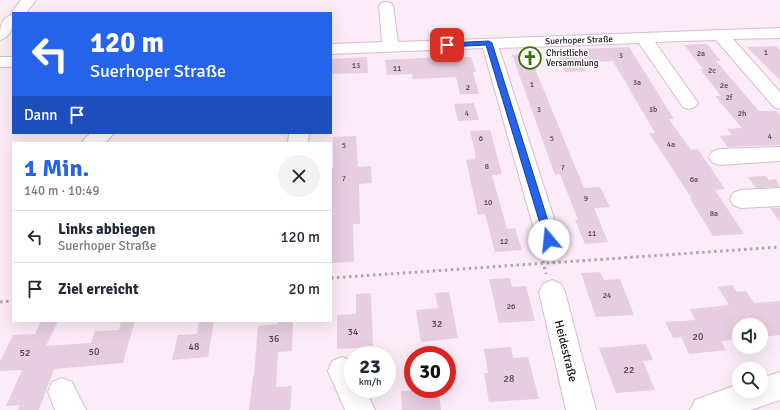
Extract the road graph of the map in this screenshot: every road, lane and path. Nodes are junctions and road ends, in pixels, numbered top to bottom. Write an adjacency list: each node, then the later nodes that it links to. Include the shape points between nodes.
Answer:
1 (29, 0): 3 (street)
2 (386, 6): 10 (street)
3 (19, 12)
4 (12, 20): 6 (street)
5 (780, 33): 7 (street, Suerhoper Straße)
6 (0, 35)
7 (721, 36): 8 (street, Suerhoper Straße); 14 (street)
8 (644, 38): 9 (street, Suerhoper Straße); 15 (street)
9 (489, 43): 10 (street, Suerhoper Straße); 24 (street)
10 (391, 47): 11 (street, Suerhoper Straße)
11 (332, 49)
12 (0, 62): 13 (street)
13 (12, 62)
14 (777, 96)
15 (688, 103)
16 (103, 134): 17 (street)
17 (93, 142)
18 (780, 154): 19 (street)
19 (719, 157)
20 (780, 163): 21 (street)
21 (749, 164)
22 (780, 197): 23 (street)
23 (741, 199)
24 (549, 240): 26 (path)
25 (780, 247): 26 (path)
26 (543, 263): 27 (path); 28 (path)
27 (332, 278)
28 (552, 292): 34 (street, Heidestraße)
29 (12, 301): 30 (path)
30 (0, 302)
31 (342, 371): 33 (street)
32 (780, 386): 35 (street)
33 (360, 410)
34 (581, 410)
35 (705, 410)

